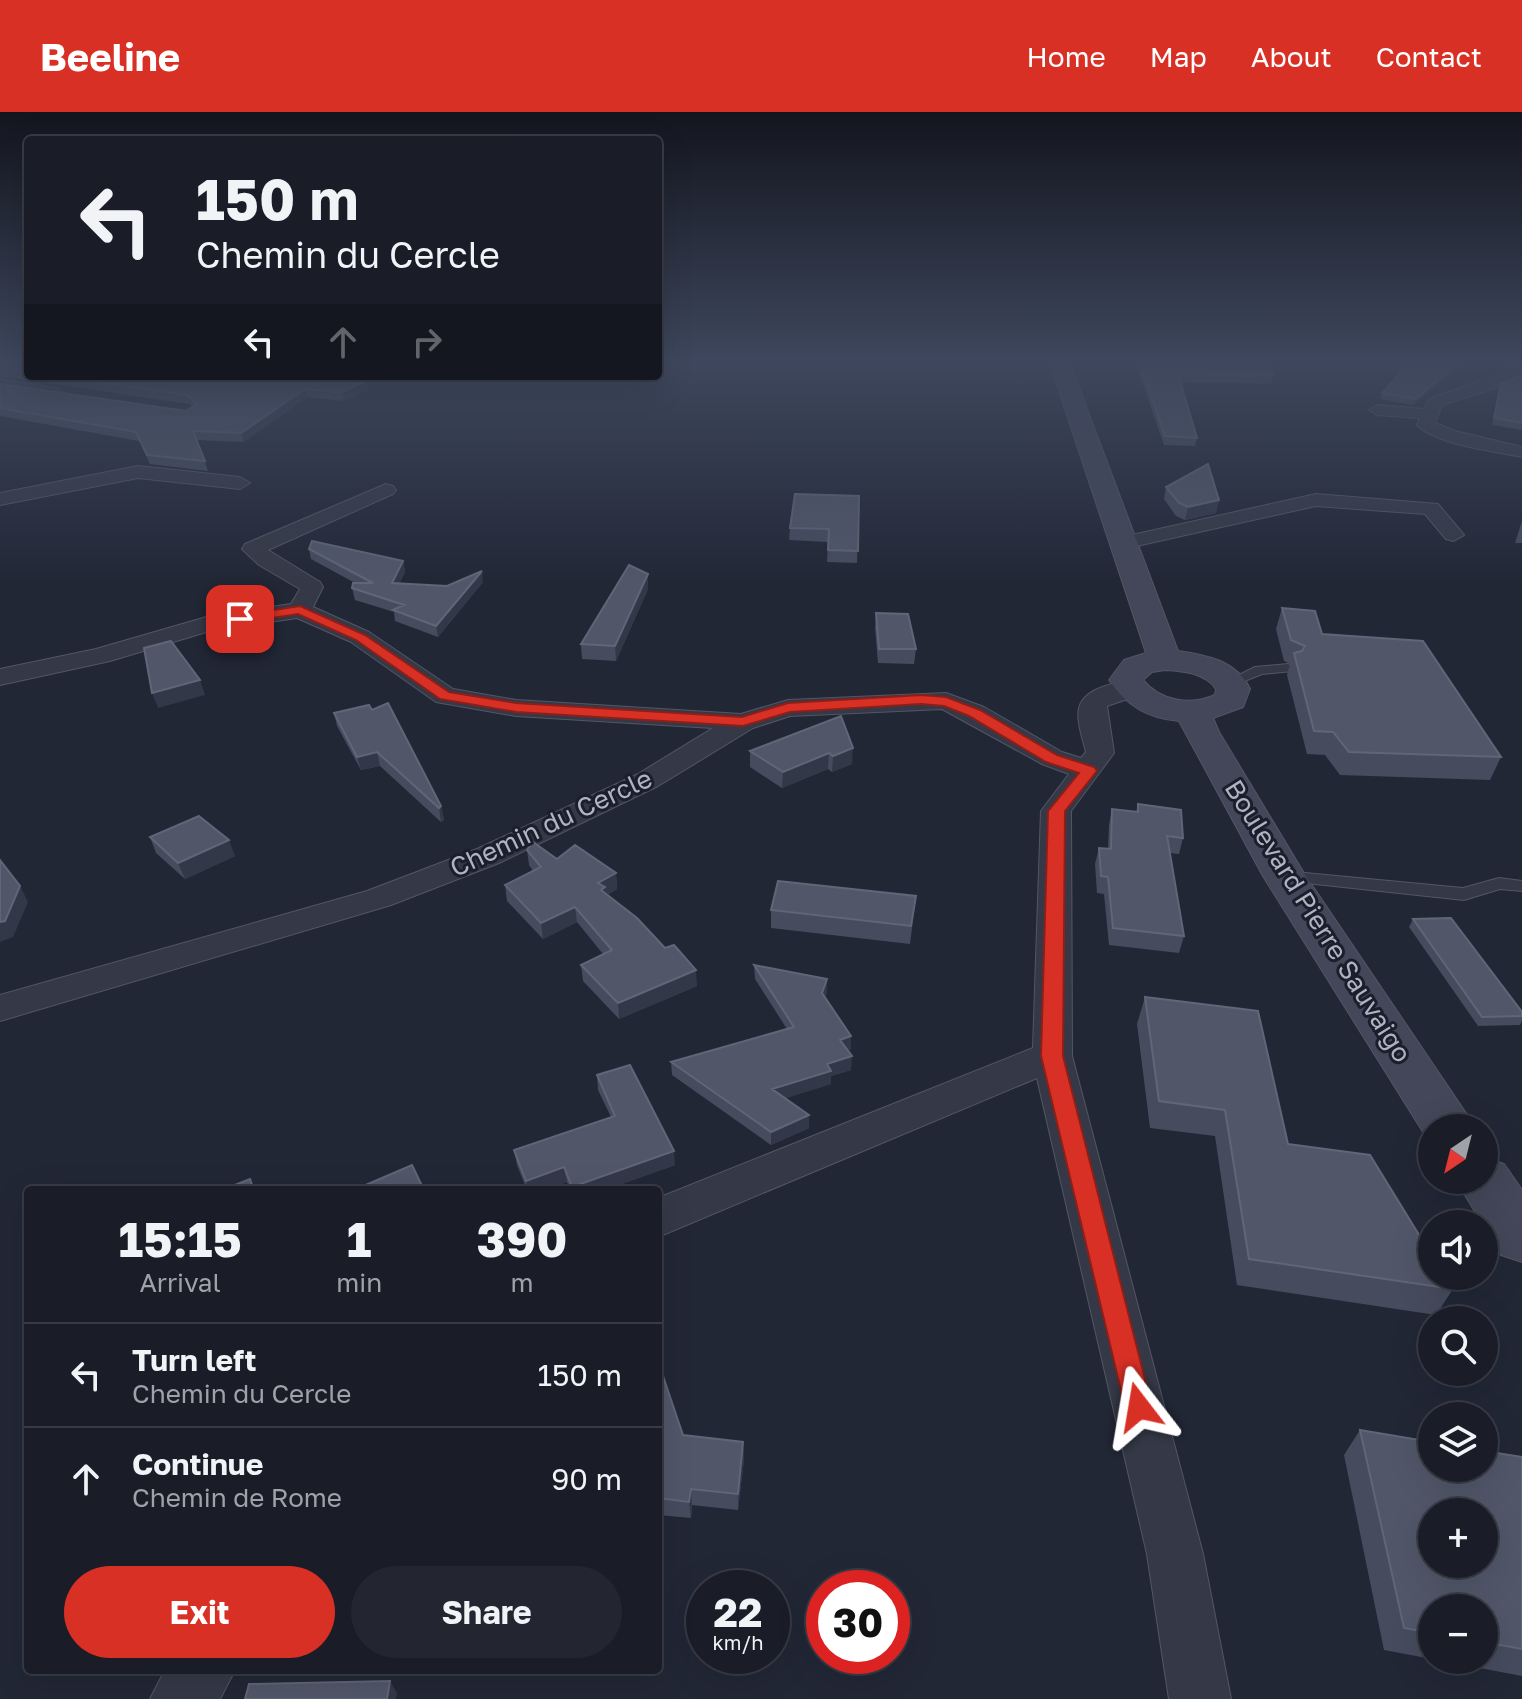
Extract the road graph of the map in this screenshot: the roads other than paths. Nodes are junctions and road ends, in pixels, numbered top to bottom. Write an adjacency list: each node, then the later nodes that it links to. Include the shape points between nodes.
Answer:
1 (1085, 435): 8 (main road)
2 (1449, 435): 3 (street)
3 (1522, 452)
4 (240, 483): 6 (street, via 138,472)
5 (386, 490): 9 (street, via 253,549 312,587)
6 (0, 499)
7 (1453, 535): 8 (street, via 1431,508 1316,500)
8 (1123, 543): 10 (main road)
9 (300, 610): 12 (street, via 210,623 101,656); 16 (street, via 360,637 445,696 516,708)
10 (1165, 660): 13 (main road, via 1213,670); 14 (main road, via 1128,672)
11 (1288, 668): 13 (lane, via 1260,670)
12 (0, 677)
13 (1230, 683): 15 (main road, via 1231,700)
14 (1130, 689): 15 (main road, via 1155,705); 17 (street, via 1094,703 1100,753)
15 (1193, 711): 18 (main road, Boulevard Pierre Sauvaigo)
16 (743, 722): 17 (street, Chemin du Cercle, via 788,708 946,701 1052,758); 20 (street, Chemin du Cercle, via 648,780 488,856 379,898)
17 (1089, 771): 21 (street, via 1056,811)
18 (1284, 876): 19 (lane, via 1464,894 1499,883); 22 (main road, Boulevard Pierre Sauvaigo)
19 (1522, 886)
20 (0, 1008)
21 (1052, 1056): 24 (street); 28 (street, via 1175,1554)
22 (1440, 1114)
23 (1493, 1194): 25 (main road)
24 (662, 1216)
25 (1522, 1237)
26 (202, 1674): 27 (street)
27 (181, 1699)
28 (1200, 1699)

